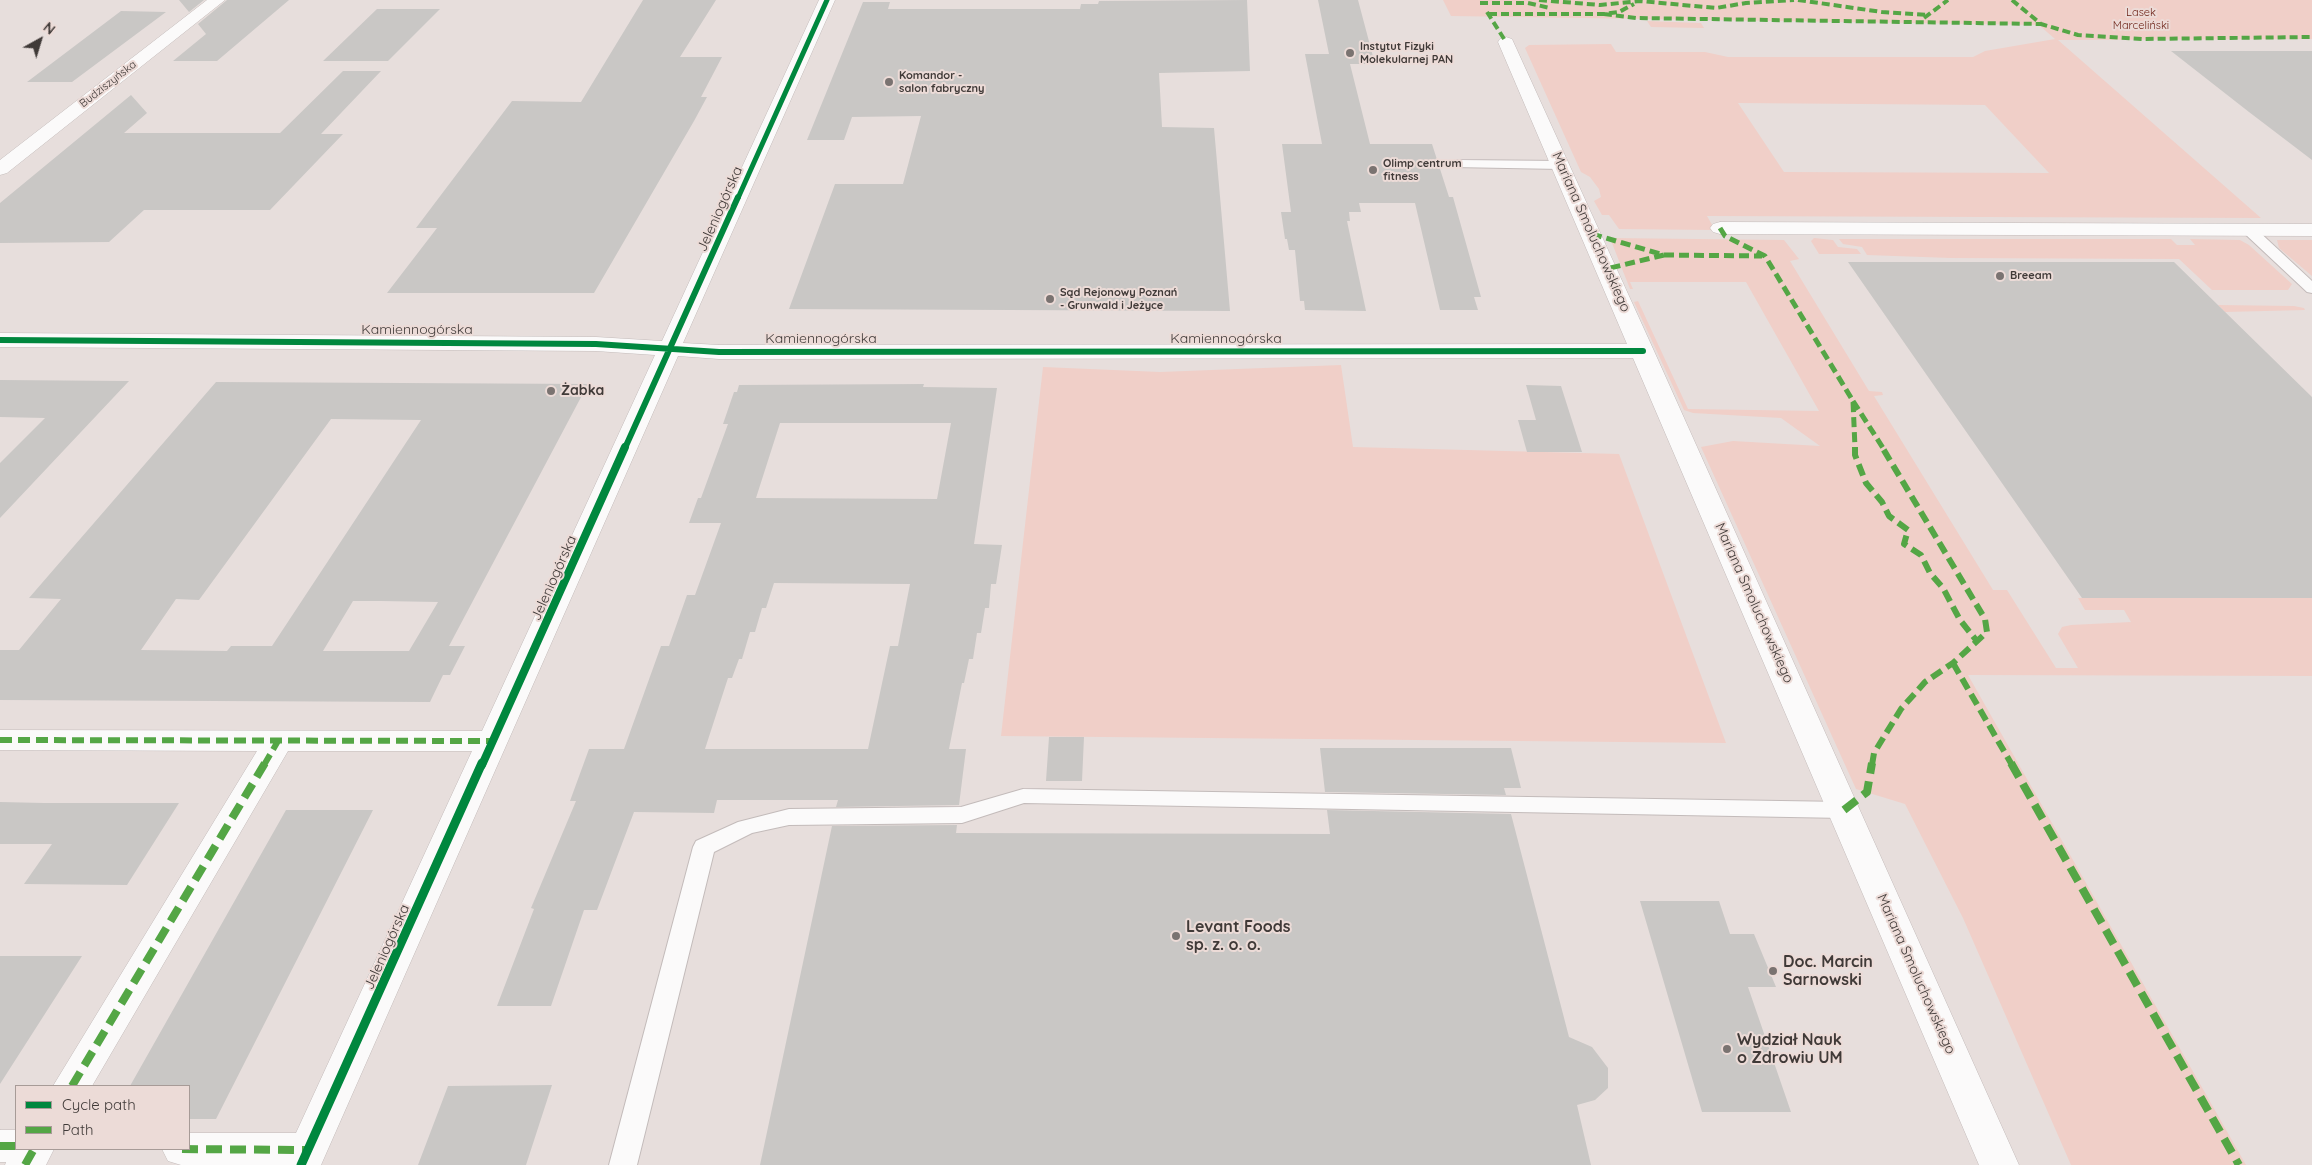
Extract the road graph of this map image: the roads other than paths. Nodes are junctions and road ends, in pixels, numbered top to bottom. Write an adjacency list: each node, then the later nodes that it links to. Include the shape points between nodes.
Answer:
1 (217, 0): 6 (street, Budziszyńska)
2 (827, 0): 12 (street, Jeleniogórska)
3 (1506, 42): 5 (street, Mariana Smoluchowskiego)
4 (1458, 164): 5 (lane)
5 (1561, 165): 13 (street, Mariana Smoluchowskiego)
6 (0, 169)
7 (1720, 228): 8 (street)
8 (2249, 230): 9 (street); 10 (lane)
9 (2312, 230)
10 (2312, 289)
11 (0, 340): 12 (street, Kamiennogórska, via 596,344)
12 (671, 349): 13 (street, Kamiennogórska, via 719,352); 16 (street, Jeleniogórska)
13 (1643, 351): 17 (street, Mariana Smoluchowskiego)
14 (0, 740): 15 (street)
15 (278, 741): 16 (street); 18 (street)
16 (493, 741): 23 (street, Jeleniogórska)
17 (1844, 810): 25 (lane, via 1023,796 962,815 789,817 746,827 704,847); 26 (street, Mariana Smoluchowskiego)
18 (73, 1085)
19 (0, 1146): 20 (street)
20 (15, 1146)
21 (33, 1150): 24 (street)
22 (190, 1150): 23 (street, Jeleniogórska)
23 (305, 1157)
24 (25, 1165)
25 (623, 1165)
26 (1999, 1165)

